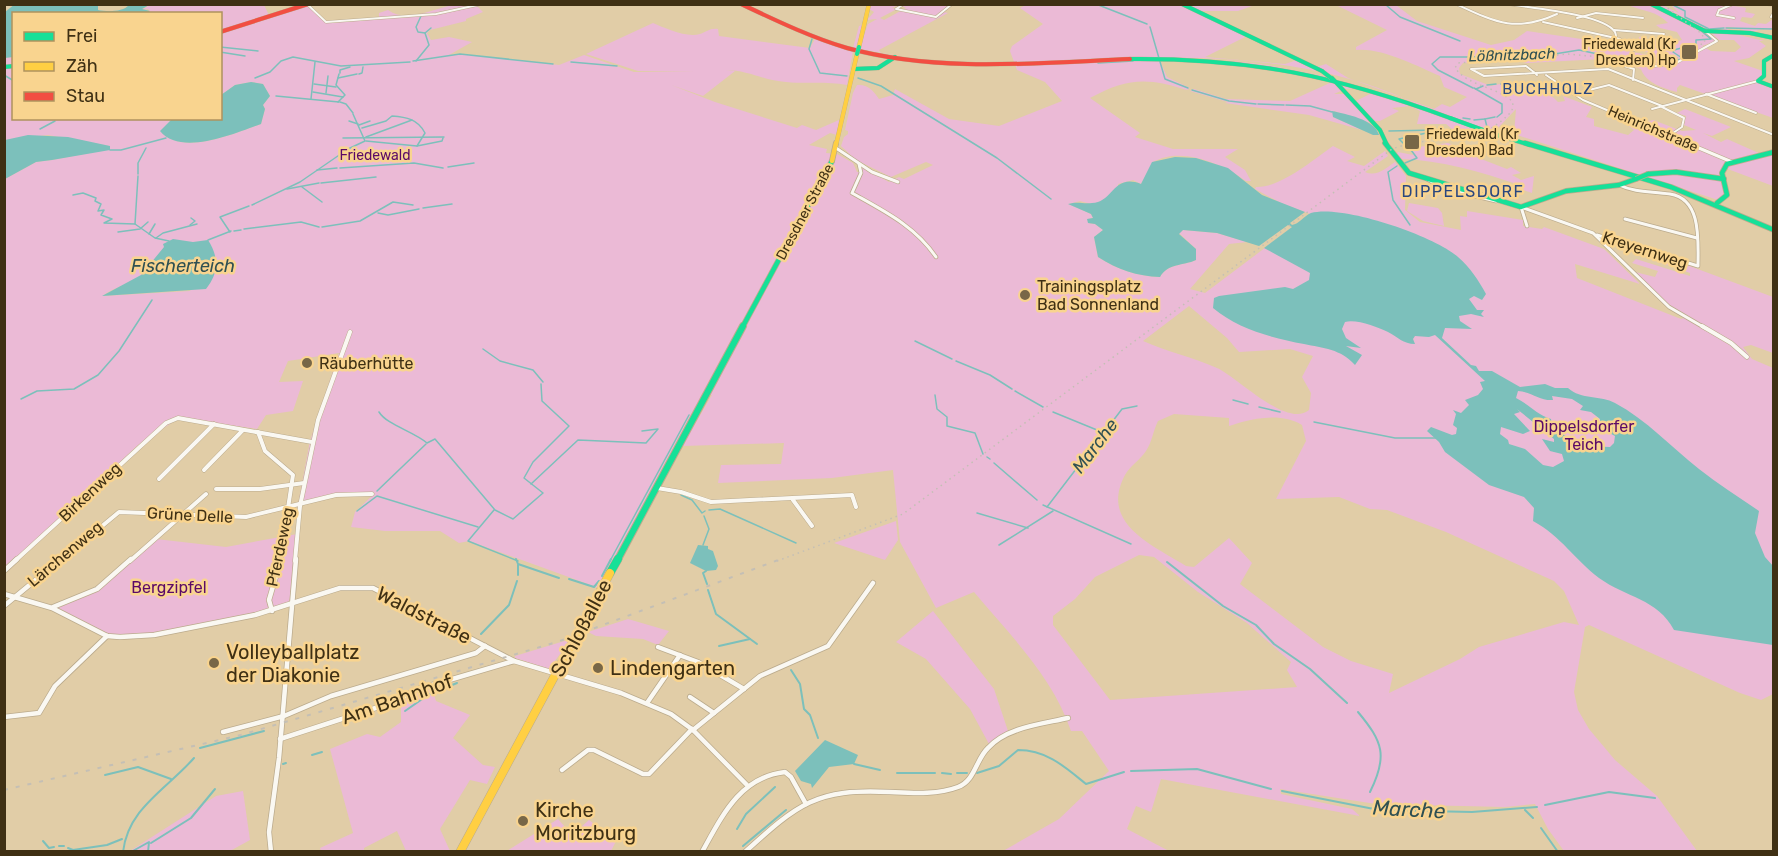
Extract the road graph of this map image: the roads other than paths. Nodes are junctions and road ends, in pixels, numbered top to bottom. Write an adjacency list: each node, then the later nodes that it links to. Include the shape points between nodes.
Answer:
1 (482, 4): 12 (street, via 436,14 326,22)
2 (741, 4): 31 (main road, via 814,37)
3 (869, 4): 32 (main road, Dresdner Straße)
4 (904, 4): 5 (street, via 896,9 936,17)
5 (952, 4)
6 (1182, 4): 56 (main road, bridge, via 1322,71 1380,130 1383,140 1411,175)
7 (1456, 4): 22 (street, via 1514,27)
8 (1508, 4): 16 (street)
9 (1651, 4): 24 (main road)
10 (1733, 4): 21 (street, via 1720,9 1717,15)
11 (1761, 4): 13 (street)
12 (308, 5): 25 (main road)
13 (1773, 5)
14 (1609, 9): 17 (street)
15 (1773, 12): 18 (street)
16 (1558, 14): 19 (street); 22 (street)
17 (1609, 14): 19 (street, via 1592,13); 20 (street)
18 (1771, 17)
19 (1576, 18): 23 (street, via 1598,20)
20 (1643, 18)
21 (1734, 18)
22 (1542, 22): 28 (street)
23 (1614, 30): 26 (street); 28 (street)
24 (1701, 30): 27 (main road); 37 (street, via 1717,42 1676,63 1654,66 1602,60 1634,69)
25 (222, 31)
26 (1664, 34)
27 (1773, 38)
28 (1618, 39): 29 (street, via 1615,45)
29 (1634, 50)
30 (1772, 57): 38 (main road, via 1763,64 1764,76)
31 (891, 58): 32 (main road, via 872,68); 33 (main road, via 881,67); 55 (main road, bridge, via 1005,64 1225,60 1304,70 1371,88 1494,134)
32 (854, 68): 33 (main road); 36 (main road, Dresdner Straße)
33 (864, 70): 36 (main road)
34 (1537, 75): 34 (street, via 1484,76 1472,69 1526,66); 35 (street)
35 (1546, 75): 37 (street, via 1601,68); 40 (street, Heinrichstraße)
36 (853, 76): 48 (main road, Dresdner Straße)
37 (1634, 80): 42 (street)
38 (1758, 81): 39 (main road); 41 (street)
39 (1773, 87)
40 (1572, 94): 43 (street, via 1609,85); 46 (street, Heinrichstraße)
41 (1706, 94): 42 (street); 45 (street)
42 (1682, 100): 43 (street); 47 (street)
43 (1662, 106): 44 (street); 46 (street, via 1684,118 1682,127)
44 (1652, 109)
45 (1756, 113)
46 (1670, 135): 50 (street, Heinrichstraße)
47 (1773, 135)
48 (836, 148): 51 (street); 65 (main road, Dresdner Straße, via 831,165)
49 (1773, 152): 50 (main road)
50 (1732, 162): 52 (main road, via 1724,168)
51 (860, 164): 53 (street); 62 (street, via 861,173 853,194 906,224)
52 (1724, 179): 54 (main road, bridge, via 1676,172 1648,174); 55 (main road, via 1728,189)
53 (898, 182)
54 (1619, 185): 56 (main road, via 1562,192); 61 (street, via 1639,193 1674,194 1682,199 1694,215)
55 (1720, 202): 59 (main road)
56 (1521, 207): 58 (street); 60 (street, Kreyernweg)
57 (1625, 219): 61 (street)
58 (1527, 226)
59 (1773, 230)
60 (1593, 233): 61 (street, Kreyernweg, via 1696,266); 64 (street, via 1669,307 1731,343)
61 (1697, 238)
62 (936, 257)
63 (350, 332): 69 (street)
64 (1747, 357)
65 (702, 405): 74 (main road, Schloßallee)
66 (215, 424): 67 (street); 71 (street); 85 (street, Birkenweg, via 178,418 166,423)
67 (244, 429): 68 (street); 70 (street)
68 (258, 432): 69 (street); 73 (street, Pferdeweg, via 259,445 293,475)
69 (312, 442): 72 (street)
70 (204, 470)
71 (159, 479)
72 (304, 483): 73 (street, Pferdeweg); 79 (street)
73 (293, 484): 75 (street, Pferdeweg); 81 (street, Pferdeweg)
74 (656, 488): 78 (street, via 711,502); 98 (main road, Schloßallee)
75 (216, 489)
76 (206, 494): 83 (street)
77 (372, 494): 79 (street, Grüne Delle, via 336,495)
78 (793, 500): 80 (street, via 852,495); 84 (street)
79 (300, 506): 81 (street, Grüne Delle); 89 (street)
80 (856, 507)
81 (288, 508): 83 (street, Grüne Delle, via 246,518); 92 (street, Pferdeweg, via 282,555 269,600)
82 (116, 513): 83 (street, Grüne Delle); 88 (street, Lärchenweg)
83 (185, 513): 91 (street, via 97,589)
84 (812, 526)
85 (4, 571)
86 (873, 583): 99 (street, via 828,646 776,668)
87 (4, 594): 88 (street)
88 (15, 596): 90 (street, Lärchenweg); 91 (street)
89 (289, 605): 92 (street, Waldstraße); 94 (street, Waldstraße, via 339,588 373,588); 104 (street)
90 (4, 606)
91 (52, 608): 93 (street)
92 (272, 610): 93 (street, Waldstraße, via 151,636)
93 (107, 636): 103 (street, via 56,686 39,713)
94 (485, 646): 97 (street, Waldstraße); 104 (street, via 476,653 331,696)
95 (658, 647): 96 (street)
96 (680, 655): 99 (street); 101 (street)
97 (514, 661): 98 (street, Waldstraße); 108 (street, Am Bahnhof, via 416,690 397,701)
98 (556, 674): 101 (street, Waldstraße); 113 (main road, Schloßallee)
99 (744, 689): 102 (street)
100 (690, 697): 102 (street)
101 (647, 703): 106 (street, Waldstraße)
102 (714, 713): 106 (street)
103 (4, 717)
104 (281, 717): 107 (street); 108 (street)
105 (1068, 718): 111 (street, via 1003,737 987,749 960,786 909,794 838,792)
106 (693, 729): 109 (street, via 649,774 594,750 588,750); 110 (street, Waldstraße)
107 (223, 732)
108 (280, 739): 112 (street, via 269,832)
109 (562, 770)
110 (747, 785): 111 (street, via 785,772); 114 (street, via 727,807)
111 (806, 804): 115 (street)
112 (271, 852)
113 (460, 852)
114 (702, 852)
115 (745, 852)

